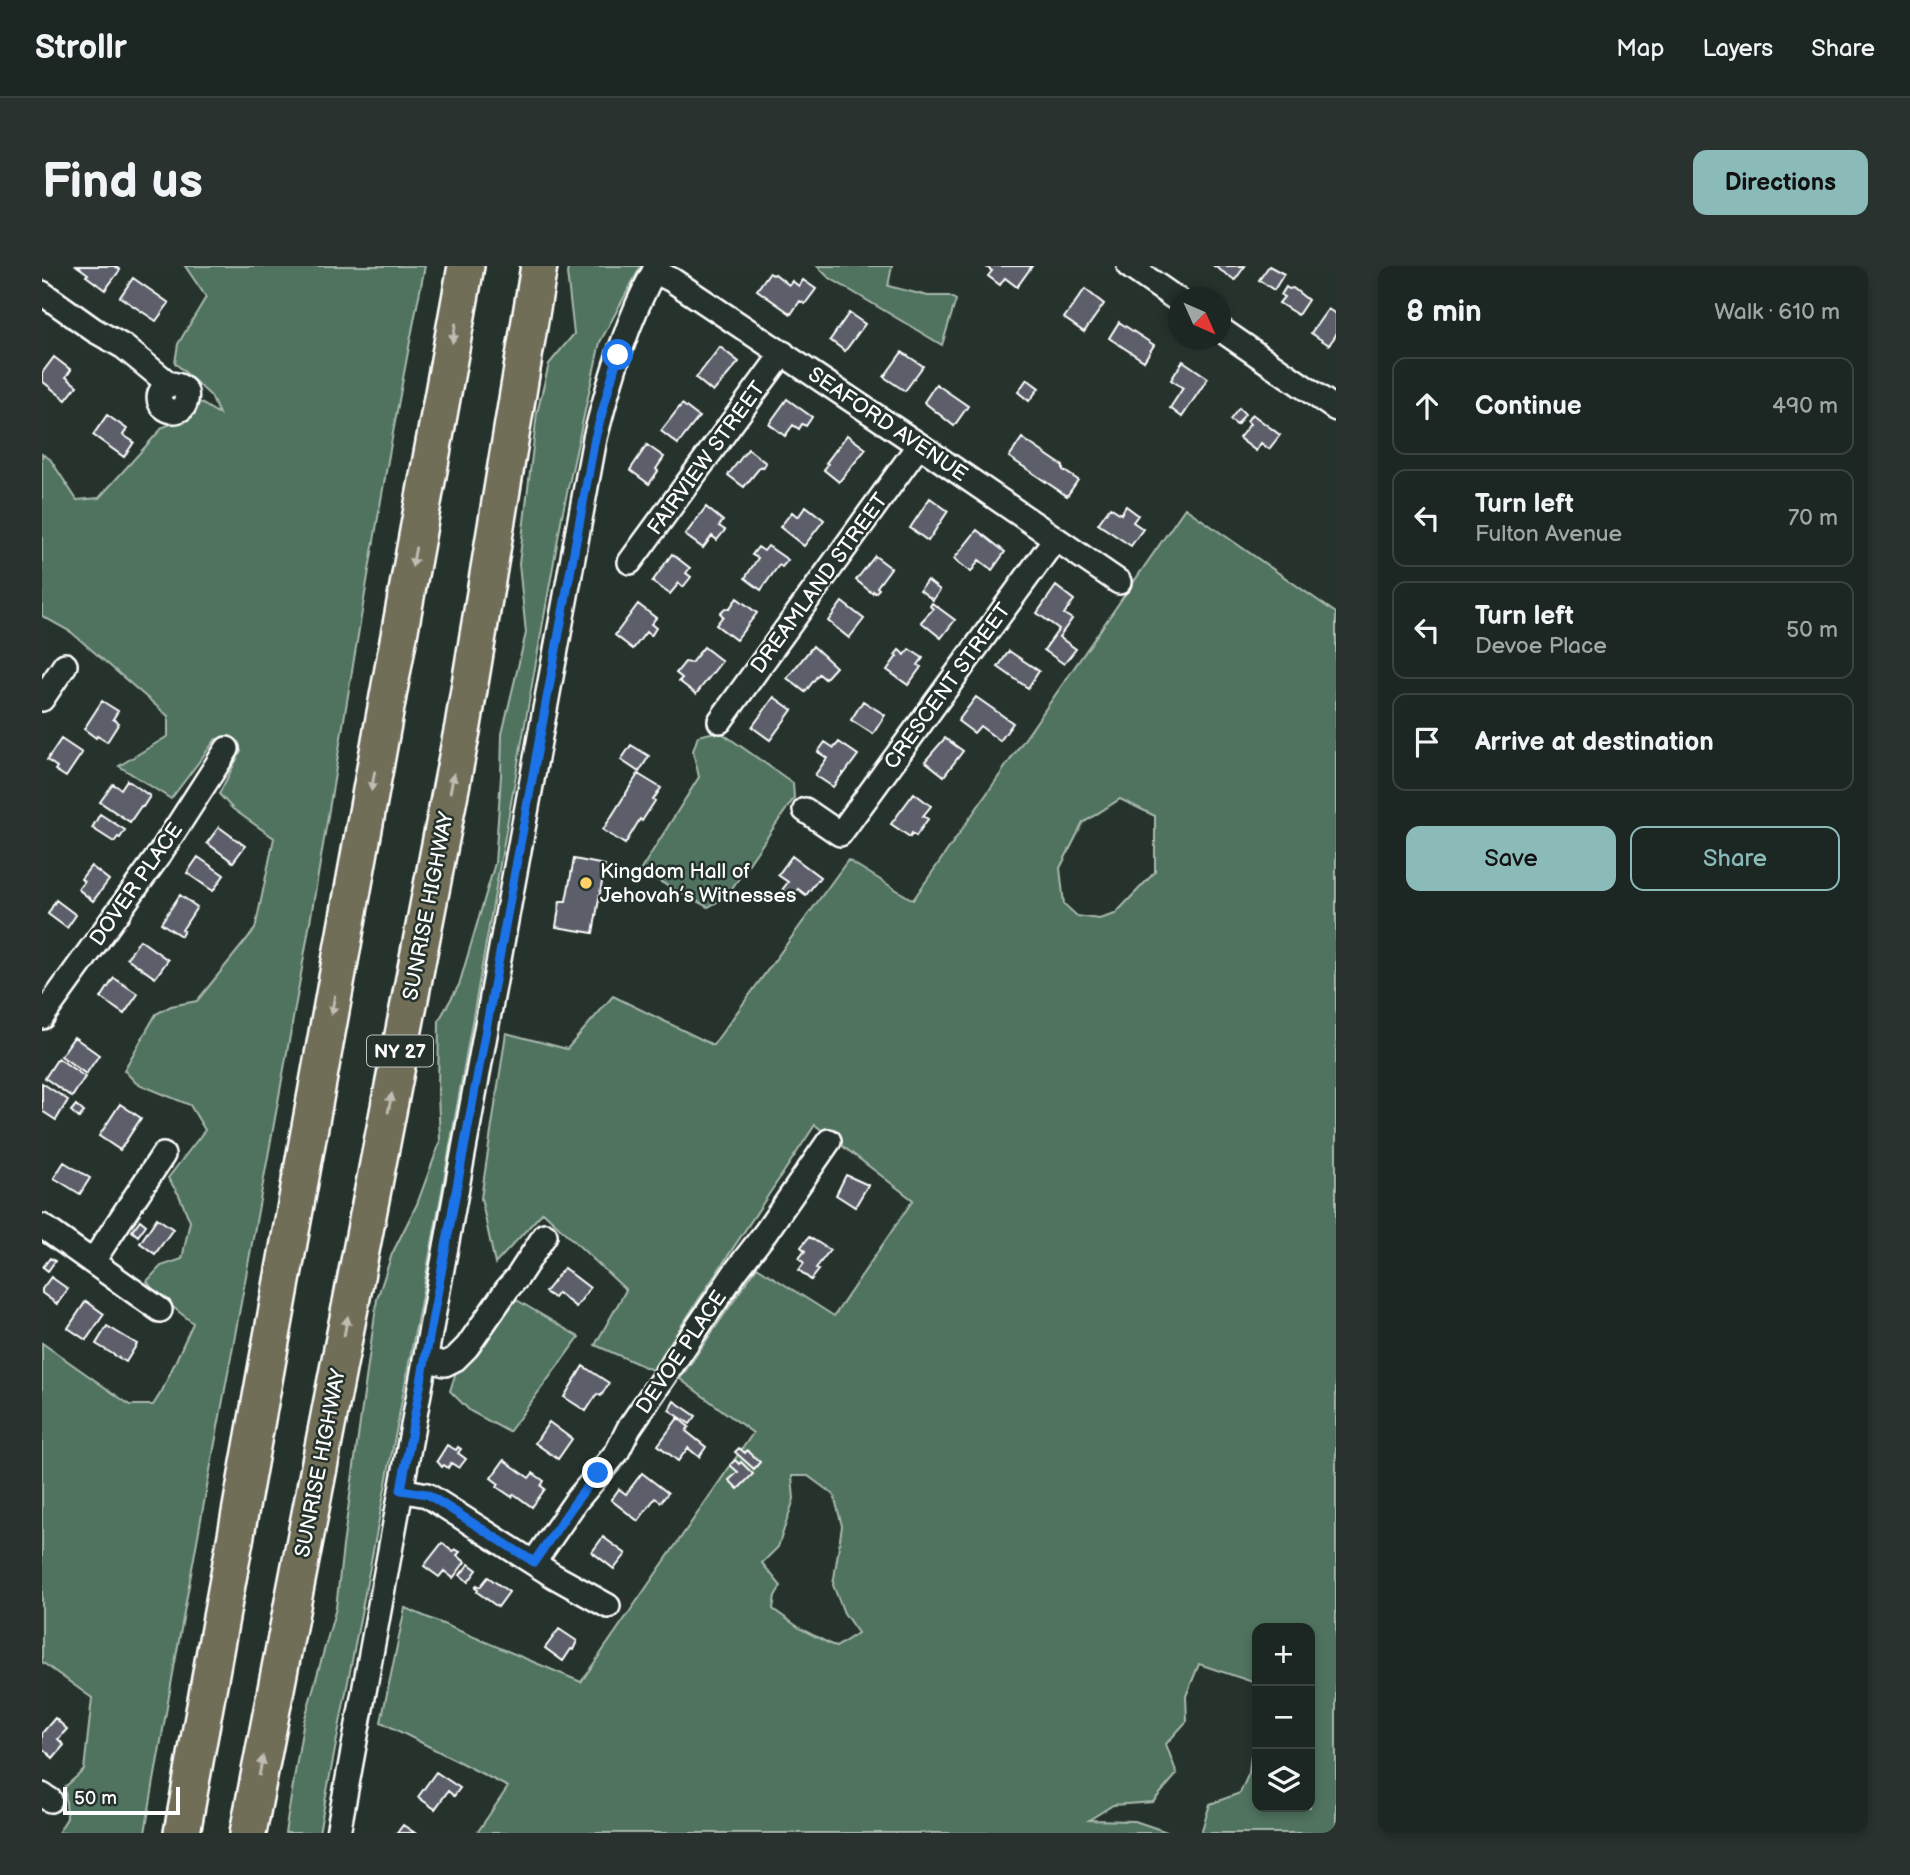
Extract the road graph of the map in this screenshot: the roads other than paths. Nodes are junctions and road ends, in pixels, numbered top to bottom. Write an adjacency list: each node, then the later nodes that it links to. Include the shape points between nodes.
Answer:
1 (466, 266): 31 (highway, one-way to 31)
2 (539, 266): 32 (highway, SUNRISE HIGHWAY / NY 27, one-way to 2, via 463,726)
3 (1129, 266): 6 (street)
4 (656, 269): 8 (street, SEAFORD AVENUE); 27 (street, via 618,355 595,438)
5 (42, 293): 9 (street, via 124,347)
6 (1168, 293)
7 (1231, 337): 10 (street)
8 (783, 353): 11 (street, SEAFORD AVENUE); 13 (street, FAIRVIEW STREET)
9 (169, 384)
10 (1336, 409)
11 (919, 445): 12 (street, SEAFORD AVENUE); 17 (street, DREAMLAND STREET)
12 (1055, 539): 14 (street, SEAFORD AVENUE); 19 (street, CRESCENT STREET, via 839,834)
13 (630, 562)
14 (1119, 582)
15 (65, 665): 16 (street)
16 (42, 699)
17 (720, 720)
18 (227, 749): 20 (street, DOVER PLACE, via 159,855)
19 (804, 810)
20 (42, 1017)
21 (829, 1141): 29 (street, DEVOE PLACE, via 652,1394 617,1452)
22 (163, 1155): 25 (street)
23 (42, 1226): 25 (street)
24 (545, 1235): 27 (street, via 467,1347 445,1364)
25 (93, 1261): 26 (street)
26 (160, 1310)
27 (425, 1359): 28 (street)
28 (401, 1490): 29 (street, via 427,1494); 33 (street)
29 (534, 1562): 30 (street)
30 (608, 1606)
31 (182, 1833)
32 (248, 1833)
33 (338, 1833)

